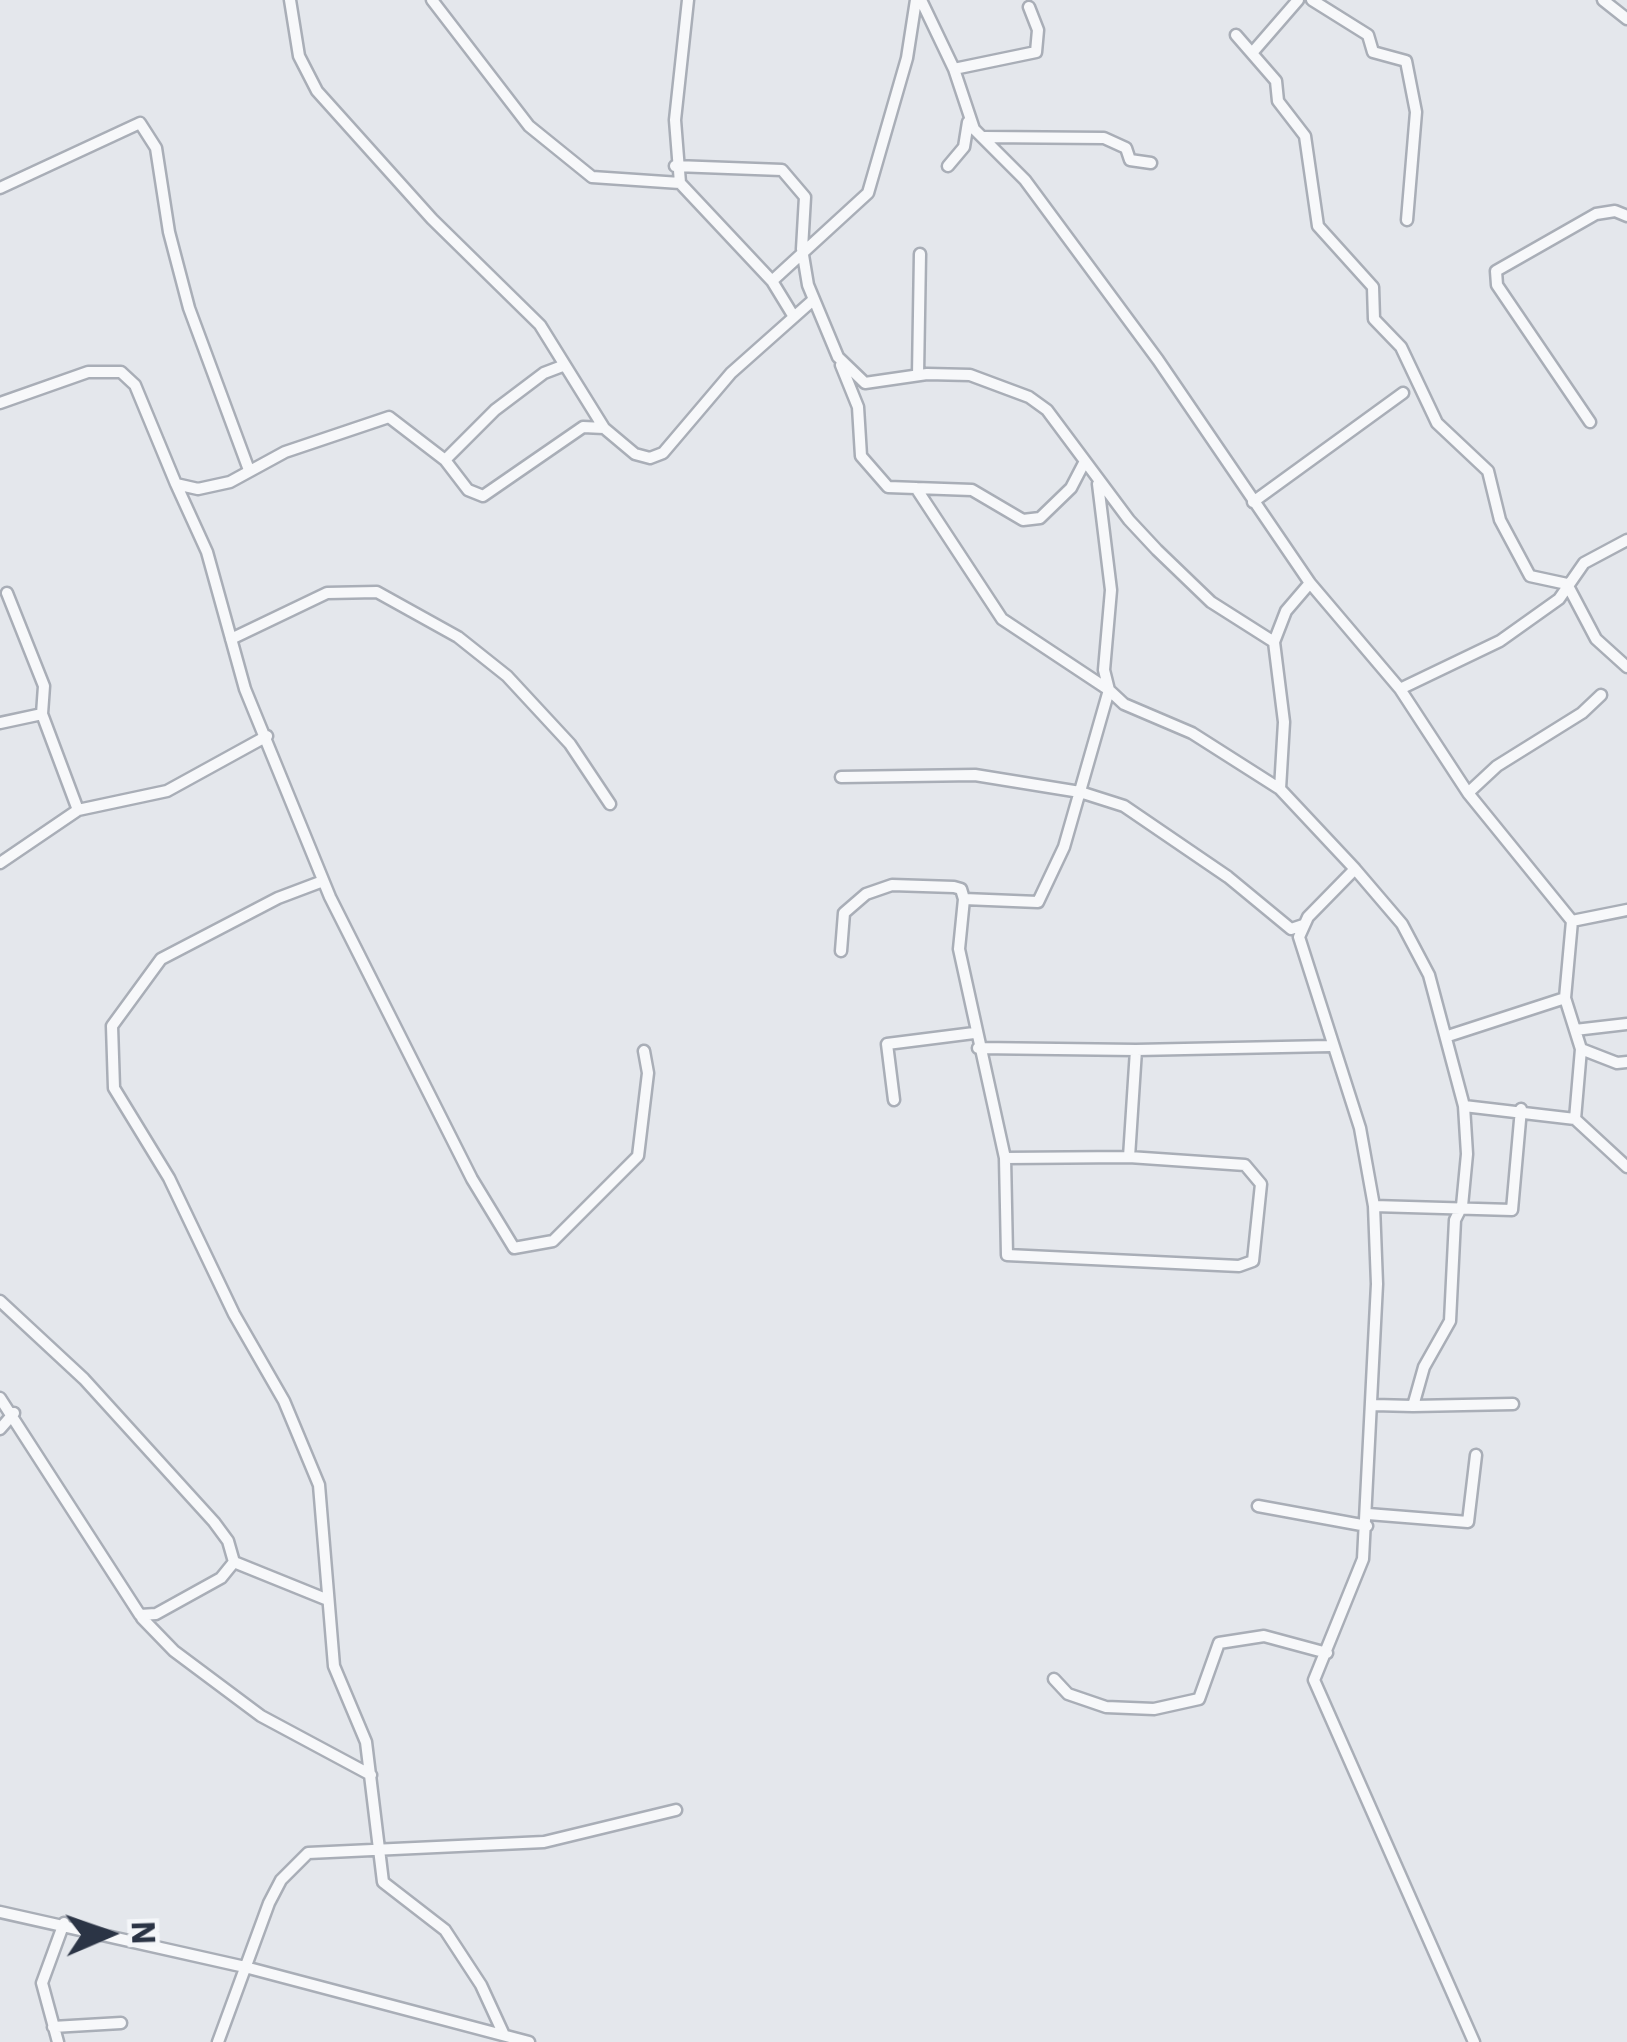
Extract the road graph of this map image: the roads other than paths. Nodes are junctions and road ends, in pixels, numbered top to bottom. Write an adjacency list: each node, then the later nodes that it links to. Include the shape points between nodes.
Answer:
1 (290, 0): 28 (street, via 299,56 317,91 540,325)
2 (432, 0): 18 (street, via 529,126 592,177)
3 (688, 0): 16 (street)
4 (918, 0): 12 (street); 22 (street, via 868,193)
5 (1298, 0): 11 (street)
6 (1312, 0): 21 (street, via 1368,34 1373,52 1406,61 1416,112)
7 (1604, 0): 9 (street)
8 (1029, 8): 12 (street, via 1036,52)
9 (1627, 19)
10 (1236, 34): 11 (street)
11 (1252, 53): 43 (street, via 1305,136 1318,226 1373,287 1374,319 1401,347 1437,423 1489,471 1500,520 1530,576)
12 (954, 69): 13 (street)
13 (968, 118): 14 (street); 17 (street, via 964,147)
14 (984, 137): 15 (street, via 1104,139 1126,148 1130,160); 40 (street, via 1025,179)
15 (1151, 163)
16 (675, 166): 18 (street); 22 (street, via 782,170 806,197)
17 (948, 166)
18 (680, 183): 24 (street)
19 (0, 188): 36 (street, via 140,123 156,148 189,308)
20 (1627, 216): 32 (street, via 1596,214 1496,271 1497,285)
21 (1407, 220)
22 (802, 250): 24 (street); 25 (street)
23 (920, 254): 29 (street)
24 (772, 281): 26 (street)
25 (812, 301): 26 (street); 27 (street)
26 (794, 317): 33 (street, via 731,373 663,453 635,454)
27 (838, 357): 29 (street, via 866,382); 39 (street, via 858,407 867,467 888,487)
28 (566, 364): 33 (street); 34 (street, via 495,410)
29 (918, 375): 35 (street, via 970,375 1010,387 1047,410)
30 (1403, 393): 40 (street)
31 (0, 403): 38 (street, via 88,372 121,372 135,385)
32 (1590, 422)
33 (604, 428): 34 (street, via 583,427 483,496 467,490)
34 (445, 460): 36 (street, via 389,417)
35 (1084, 463): 37 (street); 39 (street, via 1040,518 1023,520 971,490)
36 (249, 470): 38 (street, via 198,489)
37 (1096, 475): 46 (street, via 1211,602); 49 (street, via 1111,590)
38 (176, 484): 45 (street, via 207,552)
39 (916, 488): 49 (street, via 1002,619)
40 (1253, 502): 42 (street)
41 (1627, 540): 43 (street, via 1584,563)
42 (1310, 583): 46 (street, via 1286,610); 48 (street)
43 (1568, 584): 47 (street, via 1596,639); 48 (street, via 1500,641)
44 (7, 593): 51 (street, via 44,686)
45 (231, 638): 53 (street); 58 (street, via 327,593 377,592 458,637 506,676 570,744)
46 (1274, 642): 55 (street, via 1284,722)
47 (1627, 667)
48 (1400, 689): 57 (street)
49 (1109, 691): 55 (street); 56 (street)
50 (1600, 694): 57 (street)
51 (42, 714): 52 (street); 59 (street)
52 (0, 723)
53 (267, 736): 59 (street, via 167,791); 62 (street)
54 (841, 777): 56 (street, via 975,775)
55 (1280, 789): 61 (street)
56 (1080, 792): 63 (street, via 1038,902); 66 (street, via 1124,806 1291,929)
57 (1468, 793): 65 (street)
58 (610, 805)
59 (78, 810): 60 (street)
60 (0, 863)
61 (1355, 869): 66 (street); 72 (street, via 1418,952)
62 (323, 881): 77 (street, via 514,1248 553,1241 638,1156); 99 (street, via 161,959 112,1026 114,1088 302,1436 320,1485)
63 (964, 899): 67 (street, via 962,889 942,885 866,894 844,913); 71 (street, via 958,949)
64 (1627, 910): 65 (street)
65 (1572, 921): 68 (street)
66 (1304, 925): 73 (street, via 1303,957)
67 (842, 952)
68 (1565, 998): 70 (street); 72 (street)
69 (1627, 1024): 70 (street)
70 (1575, 1030): 75 (street)
71 (974, 1034): 74 (street); 79 (street, via 887,1044)
72 (1448, 1036): 80 (street)
73 (1330, 1046): 76 (street); 86 (street, via 1352,1098)
74 (978, 1048): 76 (street); 84 (street)
75 (1581, 1049): 78 (street); 82 (street)
76 (1136, 1050): 83 (street)
77 (644, 1051)
78 (1624, 1065)
79 (894, 1100)
80 (1464, 1106): 81 (street); 87 (street)
81 (1521, 1109): 82 (street); 87 (street, via 1512,1210)
82 (1575, 1119): 85 (street)
83 (1129, 1157): 84 (street); 84 (street, via 1252,1168 1261,1198 1253,1261 1007,1256)
84 (1005, 1158)
85 (1627, 1168)
86 (1374, 1206): 87 (street); 91 (street)
87 (1462, 1206): 92 (street, via 1450,1321)
88 (0, 1301): 98 (street, via 84,1379 214,1522)
89 (0, 1399): 93 (street)
90 (1513, 1404): 92 (street)
91 (1374, 1406): 92 (street); 97 (street)
92 (1413, 1406)
93 (14, 1413): 94 (street); 100 (street)
94 (0, 1429)
95 (1476, 1455): 97 (street, via 1468,1522)
96 (1258, 1506): 97 (street)
97 (1367, 1520): 101 (street, via 1360,1569)
98 (234, 1562): 99 (street); 100 (street, via 221,1578)
99 (328, 1600): 103 (street, via 334,1666 362,1729)
100 (140, 1616): 103 (street, via 261,1716)
101 (1328, 1653): 102 (street, via 1264,1636 1220,1643 1199,1699 1154,1709 1106,1707 1067,1694); 115 (street, via 1314,1680)
102 (1054, 1679)
103 (371, 1775): 105 (street)
104 (676, 1810): 105 (street, via 544,1842)
105 (382, 1852): 108 (street, via 308,1852 280,1880); 111 (street, via 386,1889 445,1930)
106 (0, 1912): 107 (street)
107 (64, 1923): 108 (street); 110 (street, via 42,1983)
108 (245, 1967): 111 (street); 113 (street)
109 (122, 2023): 110 (street)
110 (53, 2027): 112 (street)
111 (504, 2035): 114 (street)
112 (58, 2042)
113 (218, 2042)
114 (529, 2042)
115 (1474, 2042)

